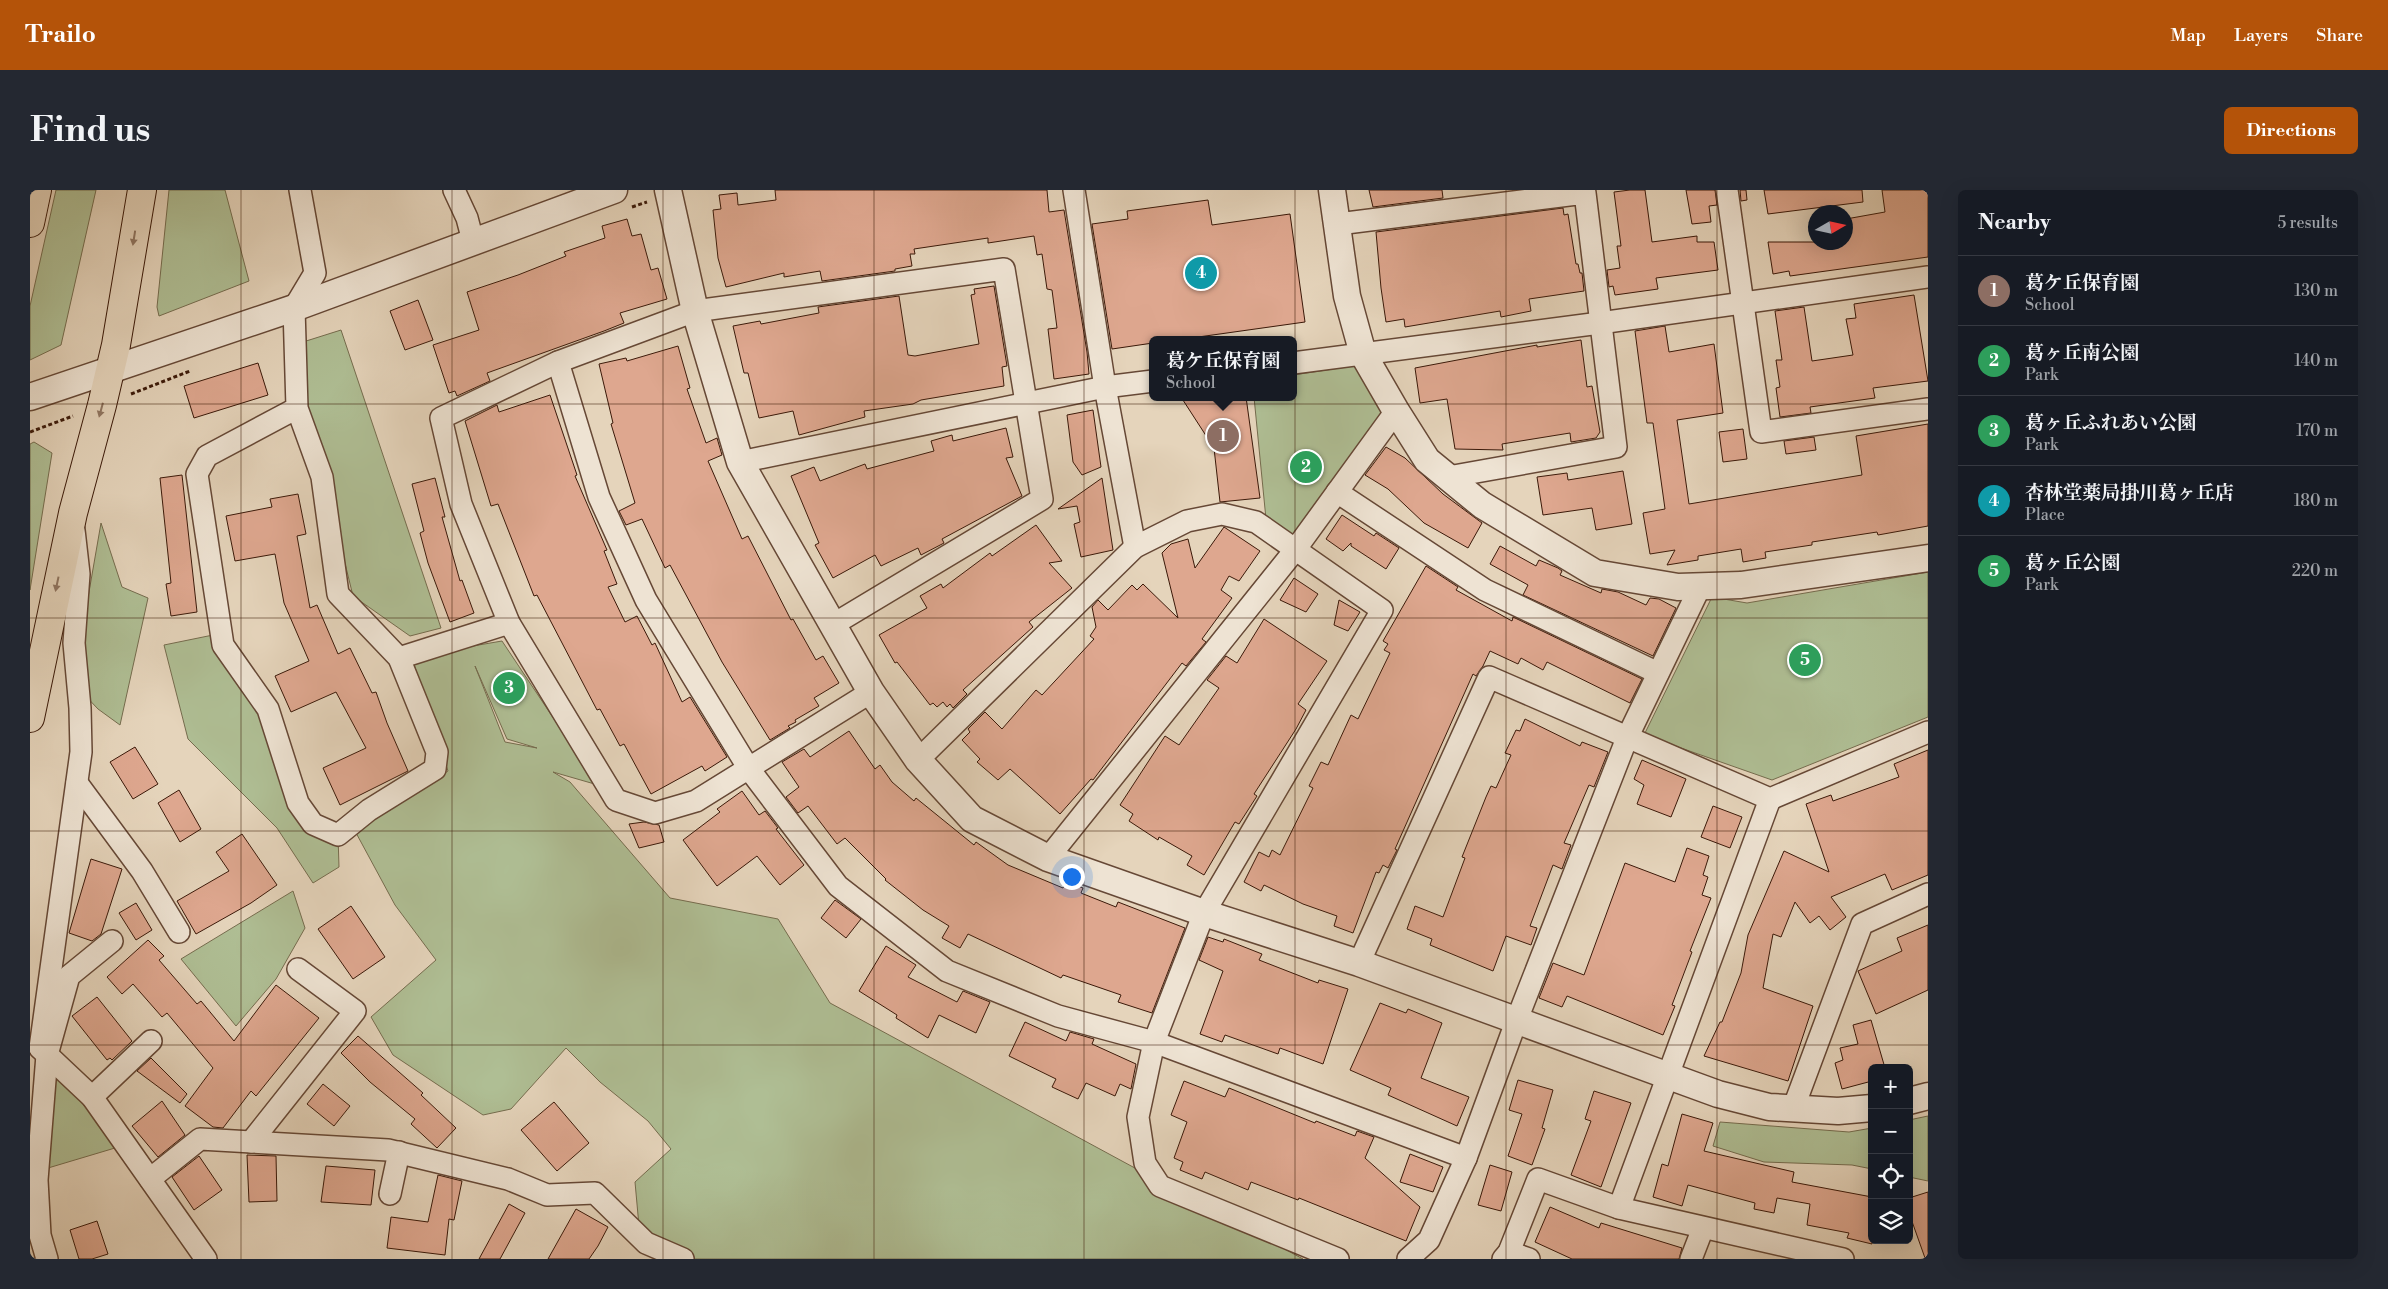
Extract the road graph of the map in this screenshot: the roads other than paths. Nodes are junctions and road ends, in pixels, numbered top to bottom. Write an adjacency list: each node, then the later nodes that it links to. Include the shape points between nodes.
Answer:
1 (37, 190): 10 (highway)
2 (142, 190): 21 (highway, one-way to 21)
3 (300, 190): 15 (street, via 315,273)
4 (454, 190): 12 (street)
5 (614, 190): 12 (street)
6 (668, 190): 16 (street)
7 (1074, 190): 23 (street)
8 (1332, 190): 11 (street)
9 (1728, 190): 14 (street)
10 (30, 223)
11 (1338, 224): 17 (street, via 1585,193); 18 (street, via 1347,296)
12 (473, 241): 15 (street)
13 (1928, 277): 14 (street)
14 (1744, 303): 17 (street); 27 (street, via 1761,432)
15 (294, 308): 21 (street); 26 (street)
16 (695, 311): 19 (street); 25 (street, via 1004,269); 29 (street)
17 (1600, 324): 18 (street); 30 (street, via 1616,447)
18 (1363, 354): 20 (street); 28 (street)
19 (558, 362): 37 (street, via 441,418 461,504); 46 (street, via 599,497 642,591)
20 (1297, 362)
21 (110, 370): 24 (street); 32 (highway, one-way to 32)
22 (1149, 382): 23 (street)
23 (1105, 387): 25 (street); 33 (street)
24 (30, 397)
25 (1026, 403): 29 (street); 38 (street, via 1042,499)
26 (298, 408): 39 (street, via 322,476 338,594); 39 (street, via 207,456 197,474 223,645 268,709 298,803 313,824 338,835 368,810 434,769 437,752)
27 (1928, 409)
28 (1396, 411): 30 (street, via 1427,460); 31 (street)
29 (740, 462): 38 (street)
30 (1448, 477): 36 (street, via 1482,505 1595,573 1678,587)
31 (1337, 492): 34 (street); 40 (street, via 1485,590)
32 (72, 513): 42 (highway, one-way to 42); 47 (street, via 79,574 74,643 81,752)
33 (1135, 547): 34 (street, via 1187,520 1222,514 1256,522); 45 (street)
34 (1295, 550): 49 (street); 51 (street, via 1382,610)
35 (1928, 558): 36 (street, via 1741,586)
36 (1700, 586): 40 (street)
37 (509, 623): 39 (street); 46 (street, via 616,800 655,812 696,801)
38 (834, 624): 41 (street)
39 (399, 658)
40 (1658, 673): 44 (street)
41 (871, 692): 45 (street); 46 (street)
42 (30, 718)
43 (1928, 732): 48 (street)
44 (1627, 738): 48 (street); 54 (street, via 1489,677); 56 (street)
45 (918, 760): 49 (street, via 972,819)
46 (749, 769): 58 (street, via 838,886 948,971 1058,1016)
47 (77, 784): 52 (street, via 142,871); 59 (street)
48 (1770, 798): 60 (street)
49 (1048, 858): 51 (street)
50 (1928, 894): 65 (street, via 1862,924)
51 (1204, 913): 54 (street); 58 (street)
52 (179, 932)
53 (112, 941): 59 (street, via 70,976)
54 (1358, 963): 56 (street)
55 (298, 969): 66 (street, via 355,1011)
56 (1516, 1022): 60 (street); 68 (street)
57 (151, 1041): 62 (street)
58 (1154, 1042): 68 (street); 80 (street, via 1138,1117 1145,1163 1160,1186)
59 (39, 1047): 62 (street); 70 (street)
60 (1667, 1077): 65 (street, via 1769,1107); 73 (street)
61 (1928, 1096): 63 (street)
62 (92, 1097): 69 (street)
63 (1913, 1100)
64 (1868, 1108): 65 (street)
65 (1793, 1109)
66 (252, 1142): 67 (street); 69 (street, via 200,1140)
67 (399, 1152): 71 (street); 79 (street, via 508,1180 547,1194 595,1193 646,1243)
68 (1466, 1158): 81 (street, via 1429,1240)
69 (150, 1179): 78 (street)
70 (37, 1180): 72 (street); 77 (street, via 40,1235)
71 (390, 1194)
72 (30, 1204)
73 (1619, 1208): 74 (street); 75 (street, via 1538,1179)
74 (1703, 1228): 76 (street); 82 (street)
75 (1514, 1257)
76 (1835, 1258)
77 (47, 1259)
78 (206, 1259)
79 (683, 1259)
80 (1338, 1259)
81 (1408, 1259)
82 (1691, 1259)

